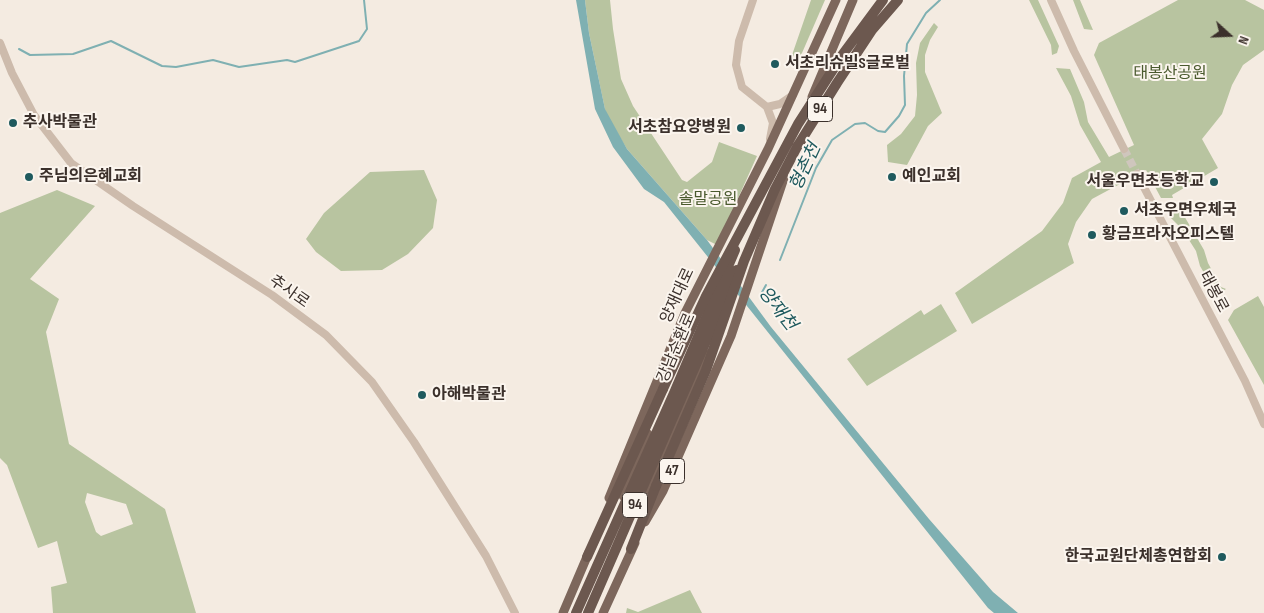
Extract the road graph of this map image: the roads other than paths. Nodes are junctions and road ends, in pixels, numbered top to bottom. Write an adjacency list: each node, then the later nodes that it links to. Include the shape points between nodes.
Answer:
1 (753, 0): 9 (street, via 739,42 736,65 742,87)
2 (836, 0): 8 (main road, 양재대로)
3 (853, 0): 15 (main road, 47, via 817,83)
4 (883, 0): 13 (highway, 강남순환로 / 94, bridge, via 823,84)
5 (898, 0): 14 (highway, 강남순환로 / 94, bridge, via 872,30 826,99 797,147)
6 (1051, 0): 11 (street)
7 (0, 43): 23 (street, 추사로, via 34,115 71,163 272,295 326,336 372,382 486,556)
8 (792, 95): 9 (street, via 780,104); 10 (main road, 양재대로)
9 (767, 107): 10 (street, via 773,123)
10 (768, 149): 16 (main road, 양재대로)
11 (1124, 149)
12 (1137, 174): 18 (street, 태봉로, via 1245,381)
13 (746, 224): 17 (highway, 강남순환로 / 94, bridge); 20 (highway, bridge, via 706,296)
14 (757, 226): 17 (highway, 강남순환로 / 94, bridge); 19 (highway, bridge, via 706,370)
15 (753, 269): 19 (main road, 47, via 735,326 663,491); 22 (main road, bridge, via 699,371)
16 (700, 282): 20 (main road, 양재대로, via 620,469); 21 (main road, via 683,344)
17 (678, 395): 21 (highway, 강남순환로); 22 (highway, 94)
18 (1264, 424)
19 (631, 549): 27 (main road, 47)
20 (587, 557): 24 (main road, 양재대로)
21 (599, 559): 25 (highway)
22 (602, 582): 26 (highway, 94)
23 (515, 613)
24 (564, 613)
25 (576, 613)
26 (588, 613)
27 (603, 613)

